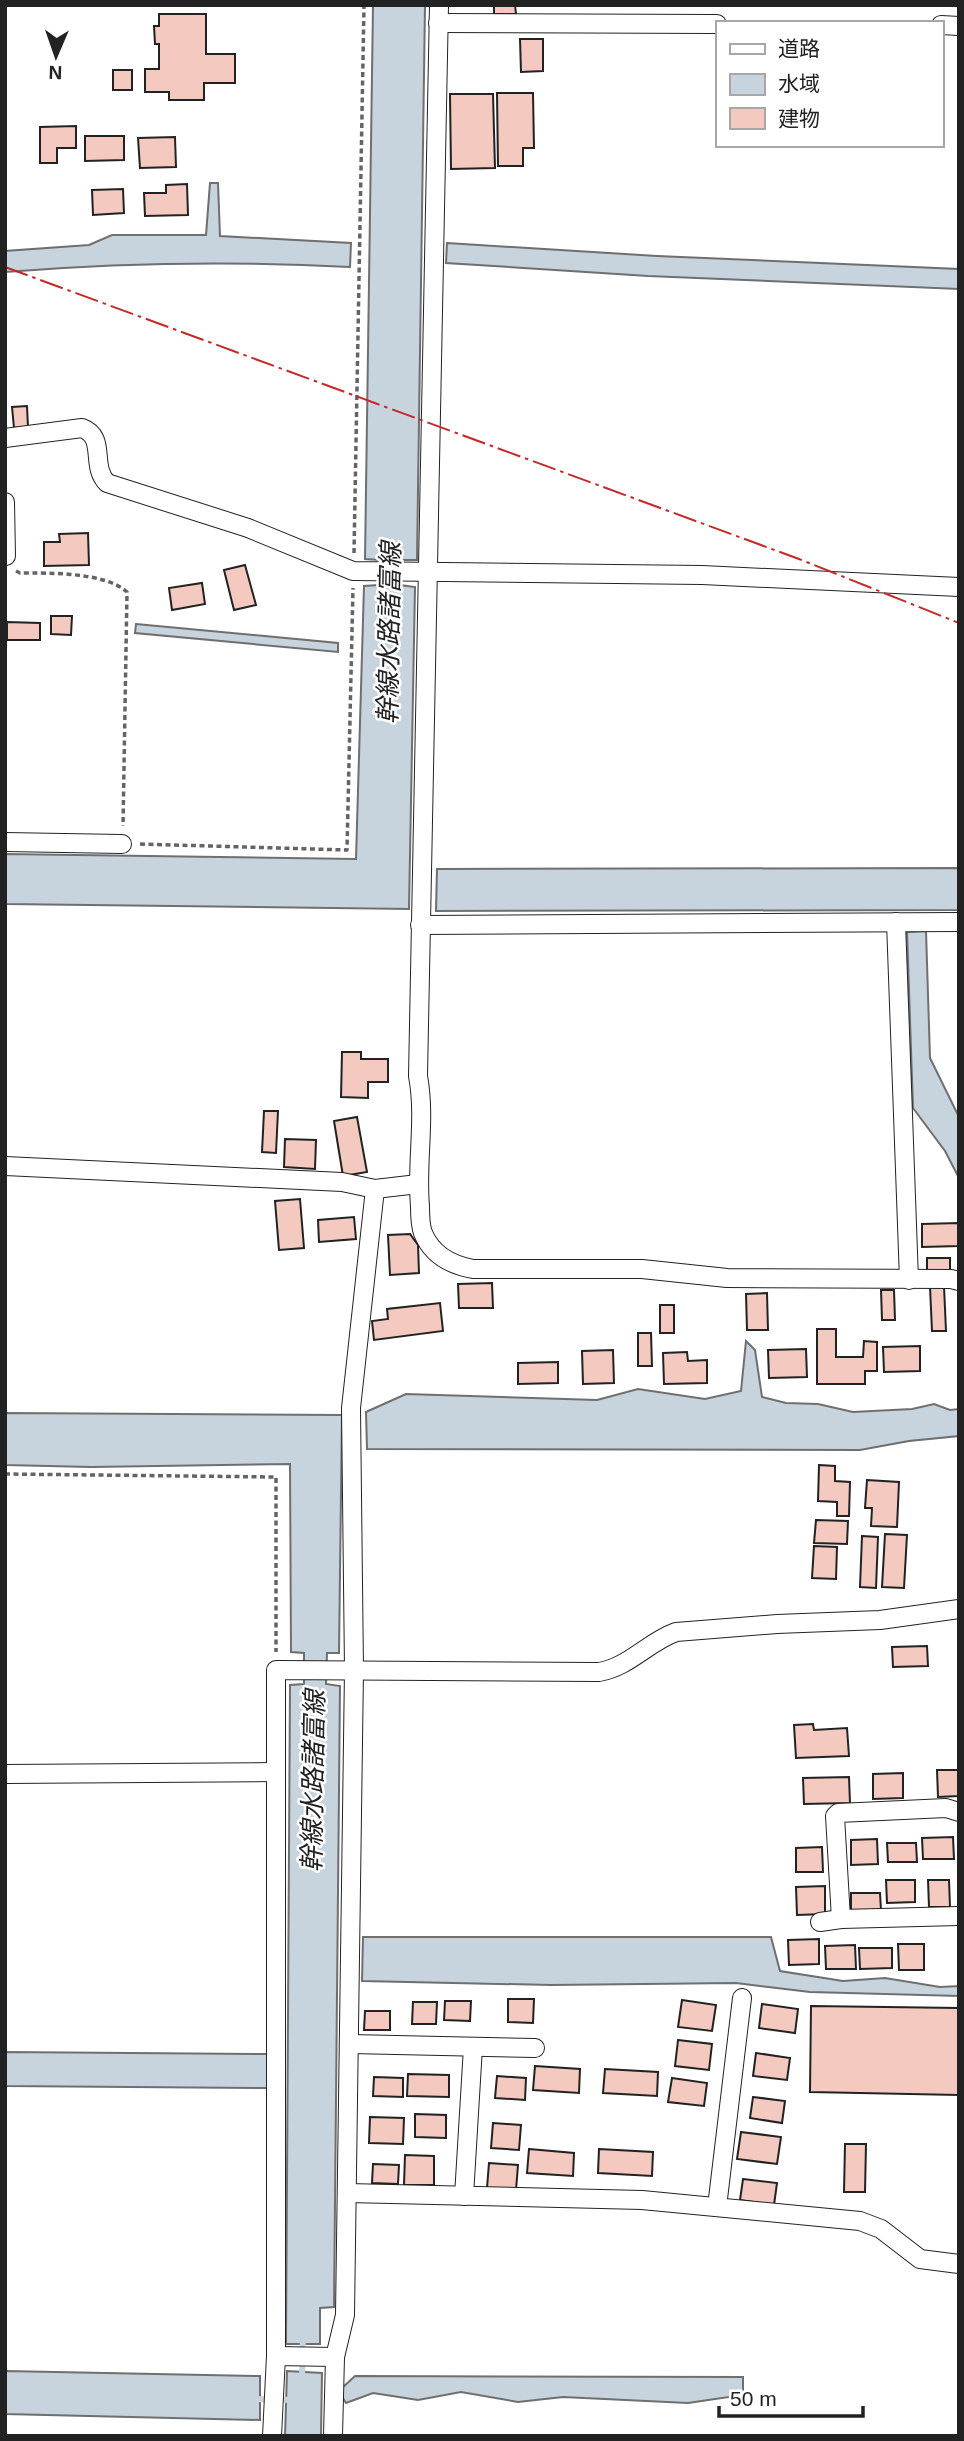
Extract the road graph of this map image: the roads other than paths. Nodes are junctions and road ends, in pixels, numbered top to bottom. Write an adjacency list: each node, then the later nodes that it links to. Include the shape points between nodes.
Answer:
1 (438, 14): 2 (street); 6 (street)
2 (716, 24)
3 (5, 438): 6 (street, via 82,428 96,439 100,475 107,483 247,528 353,571)
4 (5, 502): 5 (street)
5 (6, 556)
6 (429, 573): 7 (street, via 702,575); 12 (street)
7 (959, 587)
8 (5, 842): 9 (street)
9 (122, 844)
10 (896, 922): 11 (street); 12 (street); 16 (street)
11 (959, 922)
12 (420, 925): 14 (street)
13 (5, 1166): 15 (street, via 342,1182)
14 (418, 1184): 15 (street); 16 (street, via 422,1232 436,1254 456,1266 642,1269 727,1278)
15 (375, 1189): 19 (street, via 351,1408)
16 (909, 1280): 17 (street)
17 (959, 1281)
18 (959, 1609): 19 (street, via 880,1620 676,1632 612,1670 599,1672)
19 (354, 1670): 20 (street, via 276,1670); 27 (street)
20 (275, 1772): 21 (street); 34 (street)
21 (5, 1774)
22 (959, 1812): 24 (street, via 946,1808 838,1813)
23 (959, 1916): 24 (street)
24 (841, 1919): 25 (street)
25 (820, 1922)
26 (742, 1998): 32 (street)
27 (350, 2045): 28 (street); 30 (street)
28 (473, 2047): 29 (street); 31 (street)
29 (535, 2048)
30 (347, 2193): 31 (street); 35 (street, via 345,2315)
31 (464, 2196): 32 (street, via 642,2200)
32 (717, 2207): 33 (street, via 860,2221 881,2229 920,2259)
33 (959, 2264)
34 (283, 2356): 35 (street); 36 (street)
35 (335, 2357): 37 (street)
36 (272, 2436)
37 (333, 2436)

